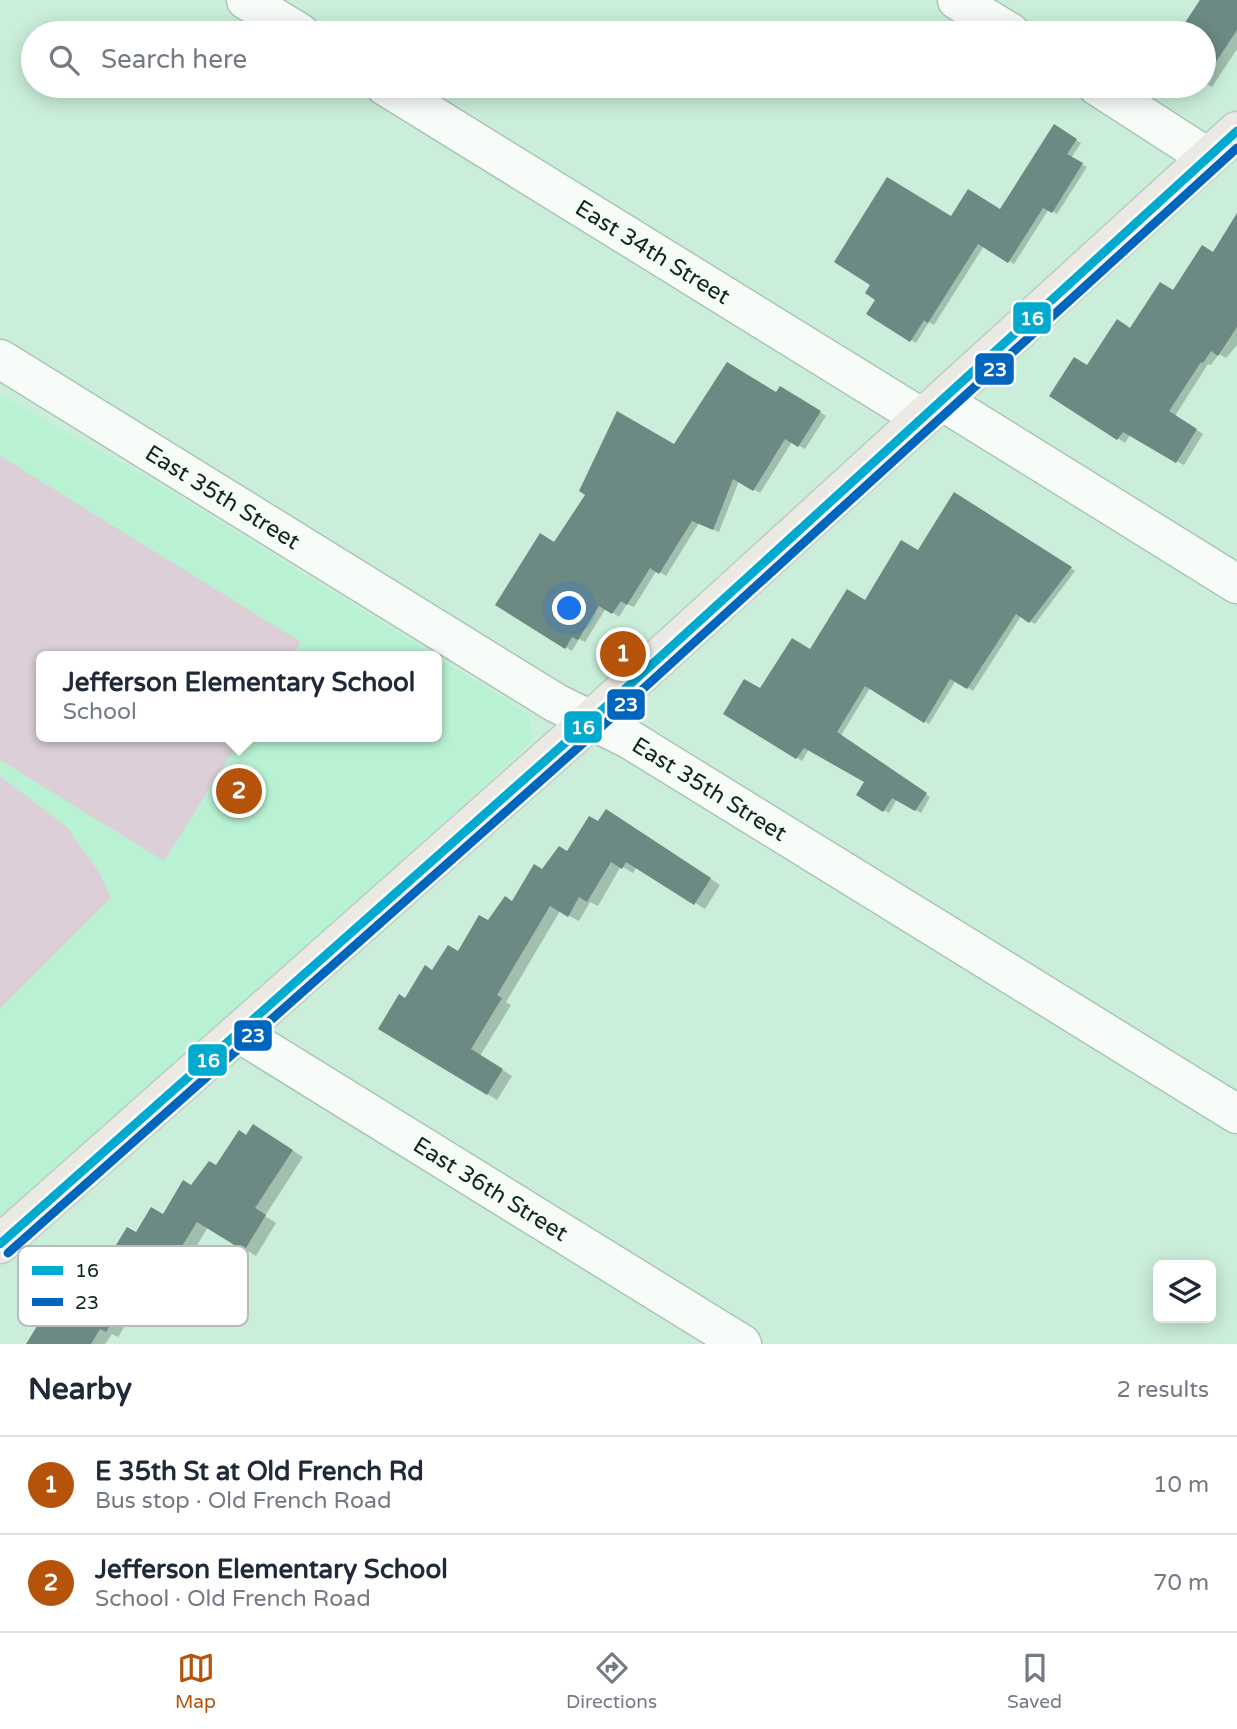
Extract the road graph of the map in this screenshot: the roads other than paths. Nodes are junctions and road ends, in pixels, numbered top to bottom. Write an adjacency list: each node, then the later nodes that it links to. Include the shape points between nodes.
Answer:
1 (246, 0): 3 (street)
2 (957, 0): 4 (street)
3 (280, 21)
4 (992, 21)
5 (405, 98): 10 (street, East 34th Street)
6 (1116, 98): 8 (street)
7 (1237, 131): 8 (main road)
8 (1207, 157): 10 (main road)
9 (0, 359): 12 (street, East 35th Street, via 556,703)
10 (932, 409): 11 (street, East 34th Street); 12 (main road)
11 (1237, 584)
12 (591, 720): 13 (main road); 14 (street, East 35th Street, via 629,739)
13 (239, 1033): 15 (main road); 16 (street, East 36th Street)
14 (1237, 1114)
15 (0, 1244)
16 (742, 1344)

